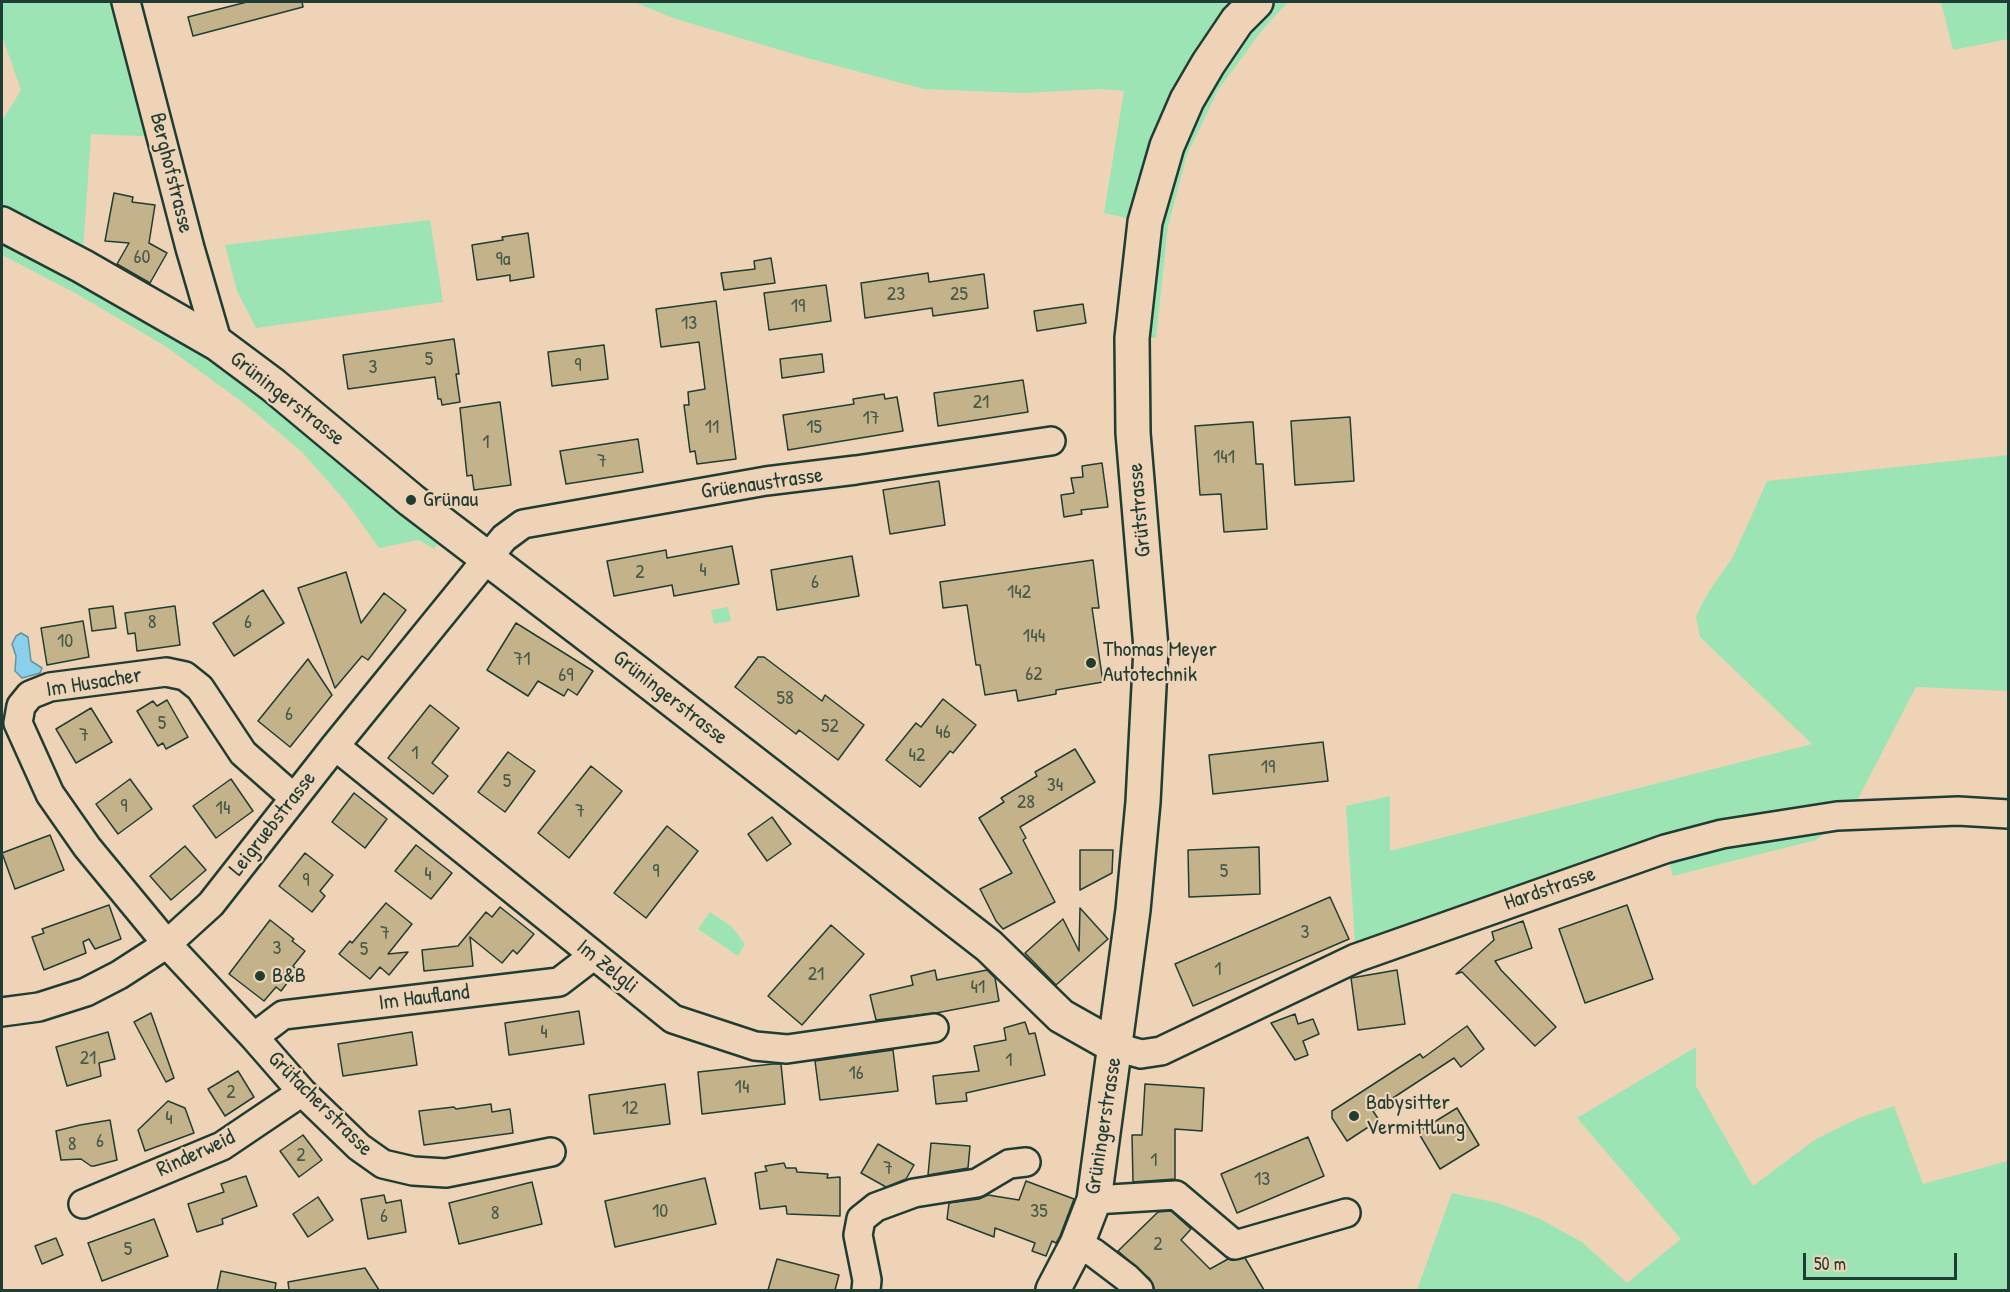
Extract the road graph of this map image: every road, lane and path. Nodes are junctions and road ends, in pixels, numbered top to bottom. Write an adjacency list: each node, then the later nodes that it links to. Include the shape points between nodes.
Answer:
1 (126, 2): 4 (street, Berghofstrasse)
2 (1256, 2): 15 (main road, Grütstrasse, via 1237,21 1187,100 1167,146 1145,222 1132,338 1133,433 1151,648 1143,802)
3 (2, 224): 4 (main road, Grüningerstrasse)
4 (218, 344): 6 (main road, Grüningerstrasse)
5 (1051, 441): 6 (street, Grüenaustrasse, via 766,481 542,520 523,524 504,538)
6 (488, 558): 7 (street, Leigruebstrasse); 15 (main road, Grüningerstrasse, via 989,946 1061,1016)
7 (335, 746): 8 (street, Leigruebstrasse); 11 (street, Im Zelgli)
8 (294, 798): 10 (street, Leigruebstrasse, via 211,904); 10 (street, Im Husacher, via 243,753 200,688 185,676 166,672 50,687 30,695 21,706 18,723 50,794 87,847)
9 (2008, 814): 15 (street, Hardstrasse, via 1958,811 1837,816 1710,837 1665,849 1356,958 1161,1051 1141,1054)
10 (166, 944): 12 (street, Leigruebstrasse, via 86,992 39,1007); 14 (street, Grütacherstrasse)
11 (594, 956): 13 (street, Im Zelgli, via 673,1019 755,1046 787,1049); 14 (street, Im Haufland, via 559,982 283,1015)
12 (2, 1012)
13 (934, 1028)
14 (254, 1037): 16 (street, Grütacherstrasse)
15 (1116, 1047): 19 (main road, Grüningerstrasse)
16 (302, 1092): 17 (street, Grütacherstrasse, via 382,1164 446,1173); 20 (street, Rinderweid, via 222,1146)
17 (551, 1152)
18 (1026, 1162): 23 (street, via 1009,1164 976,1183 914,1192 876,1207 861,1219 858,1235)
19 (1094, 1200): 21 (street, via 1176,1195 1235,1245); 22 (main road, Grüningerstrasse)
20 (83, 1203)
21 (1346, 1213)
22 (1077, 1244): 24 (main road, Grüningerstrasse); 25 (street)
23 (866, 1290)
24 (1053, 1290)
25 (1139, 1290)

